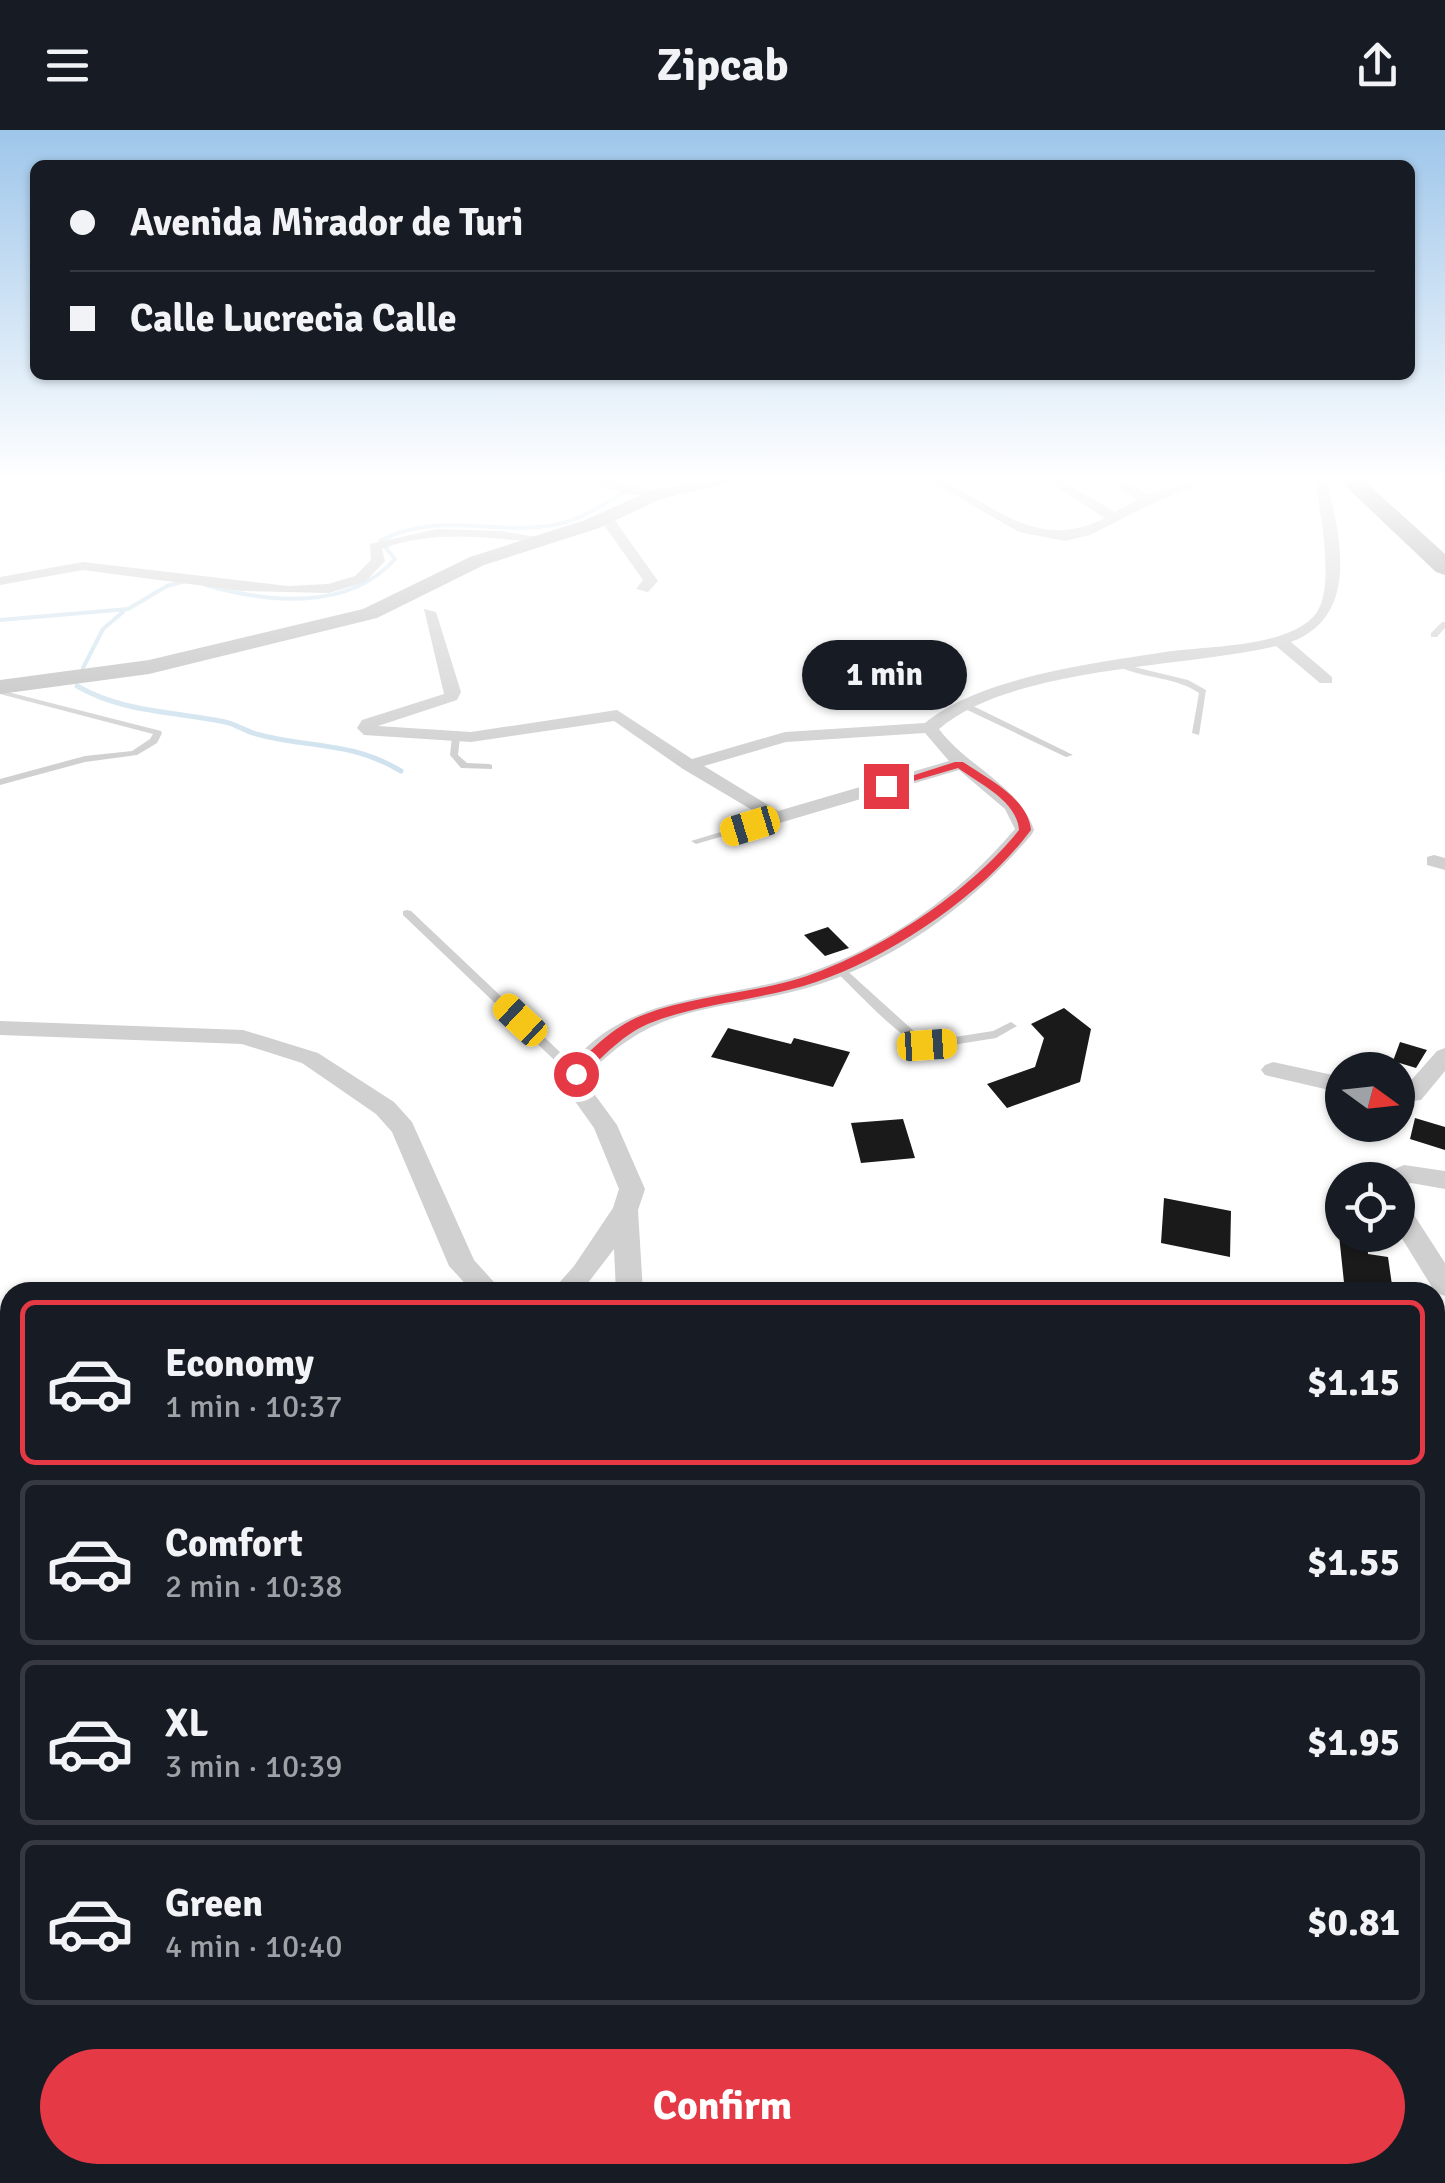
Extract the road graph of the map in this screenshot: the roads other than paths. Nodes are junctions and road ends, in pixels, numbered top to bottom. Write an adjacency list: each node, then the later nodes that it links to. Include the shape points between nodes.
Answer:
1 (41, 573): 7 (street)
2 (151, 573): 3 (street, via 318,590)
3 (370, 573)
4 (450, 573): 15 (main road, via 370,614 149,667)
5 (646, 573): 8 (street, via 651,580)
6 (1327, 573): 12 (street, via 1327,610 1316,624)
7 (0, 580)
8 (643, 588)
9 (429, 612): 20 (street, via 453,692 366,728)
10 (1445, 624): 11 (lane)
11 (1434, 635)
12 (1280, 641): 13 (street); 14 (street)
13 (1126, 666): 16 (street); 19 (lane, via 1203,692)
14 (1326, 680)
15 (0, 689): 25 (lane, via 158,733 134,753 85,758)
16 (962, 704): 18 (street); 21 (lane)
17 (496, 721): 20 (street)
18 (930, 728): 22 (street); 23 (street, via 785,737)
19 (1196, 733)
20 (456, 737): 23 (street, via 618,716); 24 (lane, via 454,755 464,766)
21 (1069, 755)
22 (959, 764): 26 (street); 29 (street, via 1005,796 1024,817 1025,830 970,886)
23 (689, 765): 26 (street)
24 (489, 768)
25 (0, 782)
26 (776, 818): 27 (lane)
27 (696, 841)
28 (407, 913): 34 (lane)
29 (839, 969): 30 (lane, via 927,1045); 34 (street, via 646,1019)
30 (1011, 1026)
31 (0, 1028): 41 (street, via 243,1038 310,1058 386,1108 404,1128 463,1266)
32 (1445, 1056): 36 (street)
33 (1274, 1070): 35 (street)
34 (576, 1074): 39 (street, via 632,1188)
35 (1325, 1081)
36 (1415, 1092)
37 (1415, 1174): 38 (street)
38 (1445, 1180)
39 (625, 1210): 42 (street); 43 (street)
40 (1415, 1238): 44 (street)
41 (480, 1282)
42 (575, 1282)
43 (629, 1282)
44 (1443, 1282)

